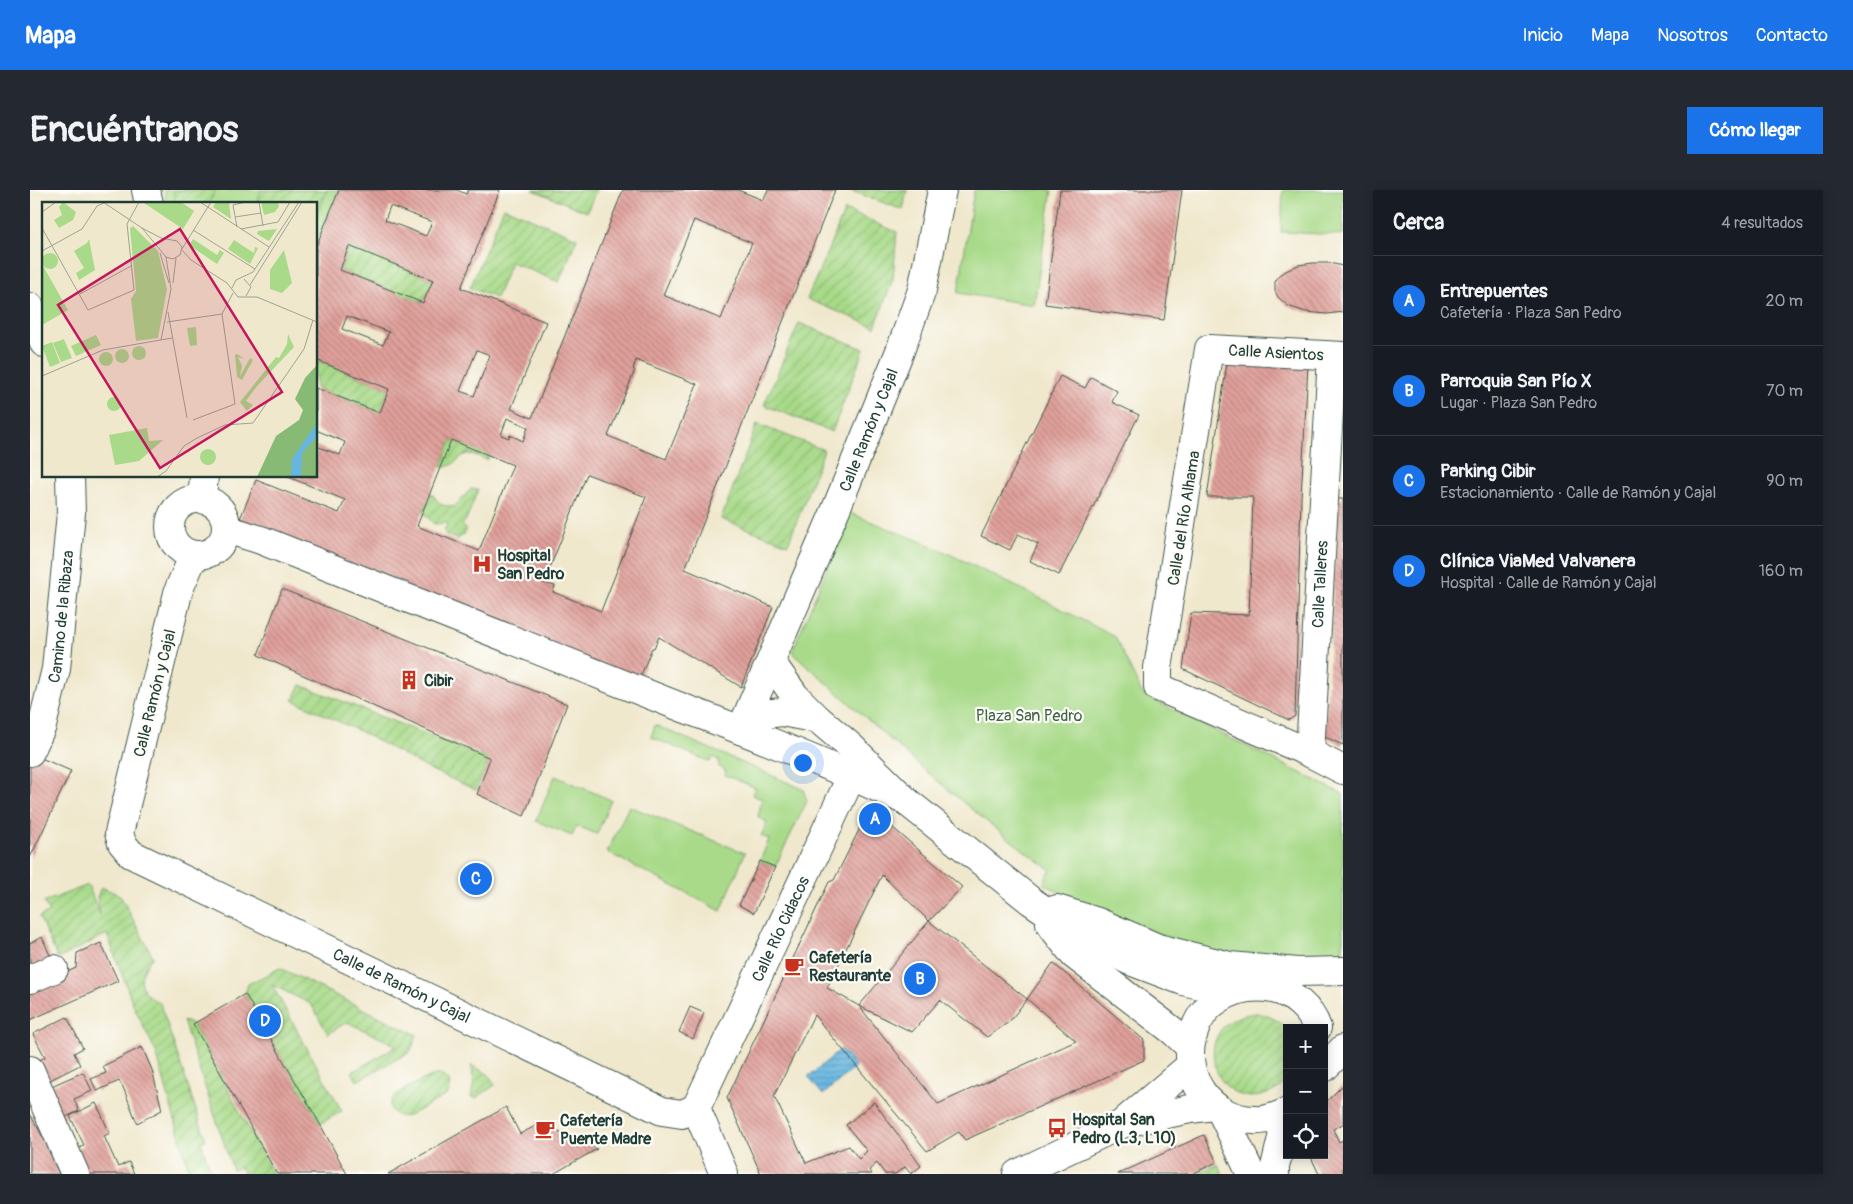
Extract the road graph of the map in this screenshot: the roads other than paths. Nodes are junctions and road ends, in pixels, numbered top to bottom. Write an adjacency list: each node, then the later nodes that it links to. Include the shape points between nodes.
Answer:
1 (942, 190): 10 (street, Calle Ramón y Cajal, via 922,290 900,351)
2 (30, 307): 3 (street)
3 (42, 338)
4 (1209, 349): 5 (street, Calle Asientos); 15 (street, Calle del Río Alhama, via 1158,668 1158,687)
5 (1338, 356): 15 (street, Calle Talleres)
6 (70, 478): 14 (street, Camino de la Ribaza, via 71,513 56,669 42,726)
7 (203, 488): 8 (street, via 222,513); 9 (street, via 178,507 170,523 173,540 185,552)
8 (226, 529): 9 (street, via 219,546 203,555); 12 (street)
9 (194, 555): 19 (street, Calle Ramón y Cajal, via 179,589)
10 (771, 662): 11 (street, via 795,696); 12 (street, Calle Ramón y Cajal)
11 (818, 719): 12 (street, via 782,712 764,714); 13 (street)
12 (741, 730): 17 (street)
13 (851, 747): 17 (street, Calle Río Cidacos); 18 (street)
14 (30, 752)
15 (1310, 754): 16 (street)
16 (1343, 770)
17 (852, 775): 18 (street); 30 (street, Calle Río Cidacos)
18 (906, 801): 20 (street)
19 (119, 833): 30 (street, Calle de Ramón y Cajal, via 131,854 143,861 662,1111 682,1114)
20 (1031, 902): 21 (street, via 1098,922 1158,948 1230,966 1298,972); 24 (street, via 1087,939 1130,961 1183,981); 27 (street, via 1074,955 1173,1031)
21 (1343, 971)
22 (1343, 988): 23 (street)
23 (1278, 990): 24 (street, via 1262,986); 25 (street, via 1306,1009)
24 (1230, 992): 27 (street, via 1210,1005 1196,1024)
25 (1315, 1024)
26 (1343, 1049): 28 (street)
27 (1190, 1056): 31 (street, via 1195,1081); 33 (street)
28 (1328, 1064)
29 (30, 1070): 35 (street)
30 (696, 1108): 36 (street)
31 (1217, 1108): 32 (street, via 1237,1118 1254,1120); 33 (street, via 1190,1109); 38 (street)
32 (1283, 1114)
33 (1124, 1123): 37 (street)
34 (1283, 1134): 39 (street)
35 (75, 1174)
36 (724, 1174)
37 (1017, 1174)
38 (1251, 1174)
39 (1275, 1174)

